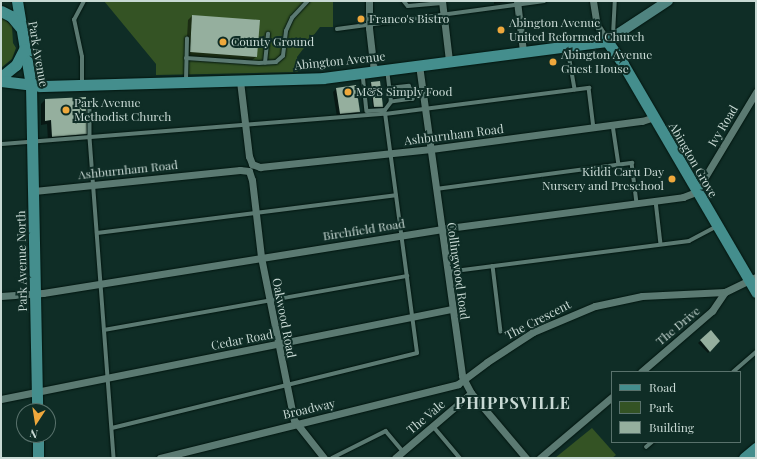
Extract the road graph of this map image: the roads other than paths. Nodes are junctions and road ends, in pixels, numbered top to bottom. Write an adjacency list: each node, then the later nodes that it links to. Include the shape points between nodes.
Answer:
1 (17, 1): 15 (main road, Park Avenue)
2 (84, 1): 35 (lane, via 74,20 82,57)
3 (308, 1): 25 (lane, via 292,18 286,31 283,56 276,62)
4 (369, 1): 14 (street)
5 (404, 1): 10 (lane, via 408,6)
6 (544, 1): 11 (lane)
7 (593, 1): 19 (street, via 596,25)
8 (615, 1): 19 (lane)
9 (668, 1): 19 (main road, Abington Avenue)
10 (442, 2): 13 (street)
11 (517, 3): 13 (lane); 22 (street)
12 (1, 11): 15 (main road, via 11,16)
13 (442, 15): 14 (lane); 24 (street)
14 (369, 24): 16 (lane); 29 (street)
15 (20, 28): 21 (main road, Park Avenue)
16 (337, 28)
17 (268, 34): 25 (lane)
18 (187, 39): 23 (lane)
19 (610, 39): 20 (main road, Abington Avenue); 46 (main road, Abington Grove)
20 (568, 46): 22 (main road, Abington Avenue); 39 (lane)
21 (24, 49): 27 (main road, Park Avenue); 31 (main road, via 16,65)
22 (523, 51): 24 (main road, Abington Avenue)
23 (186, 58): 25 (lane); 34 (lane)
24 (448, 61): 26 (main road, Abington Avenue)
25 (265, 63)
26 (420, 65): 28 (main road, Abington Avenue); 43 (street, Collingwood Road)
27 (28, 70): 36 (main road, via 37,79); 37 (main road, Park Avenue)
28 (386, 70): 29 (main road, Abington Avenue); 38 (lane)
29 (374, 72): 30 (main road, Abington Avenue)
30 (363, 73): 32 (main road, Abington Avenue, via 323,78); 41 (lane, via 367,111 385,110)
31 (1, 77)
32 (240, 81): 34 (main road, Abington Avenue); 48 (street)
33 (6, 82): 37 (main road, Abington Avenue); 44 (main road, via 24,93)
34 (186, 83): 35 (main road, Abington Avenue)
35 (82, 84): 36 (main road, Abington Avenue)
36 (54, 85): 37 (main road, Abington Avenue); 44 (main road, via 39,94)
37 (31, 86): 44 (main road, Park Avenue)
38 (389, 88): 41 (lane); 41 (lane, via 409,86 412,99)
39 (575, 89): 43 (lane); 49 (lane, via 589,88)
40 (756, 92): 60 (street, Ivy Road)
41 (390, 102)
42 (90, 108): 50 (lane)
43 (425, 109): 45 (lane); 53 (street, Collingwood Road)
44 (32, 111): 51 (main road, Park Avenue North)
45 (385, 114): 48 (lane); 54 (lane)
46 (654, 117): 47 (street, Ashburnham Road); 60 (main road, Abington Grove)
47 (613, 125): 49 (street, Ashburnham Road); 55 (lane)
48 (245, 126): 50 (lane); 54 (street, Ashburnham Road, via 250,160 255,166 264,168)
49 (594, 127): 53 (street, Ashburnham Road)
50 (90, 138): 51 (lane); 57 (lane)
51 (32, 143): 52 (lane); 59 (main road, Park Avenue North)
52 (1, 144)
53 (431, 149): 54 (street, Ashburnham Road); 58 (street, Collingwood Road)
54 (390, 154): 61 (lane)
55 (619, 165): 58 (lane); 63 (lane, via 632,163)
56 (248, 171): 57 (street, Ashburnham Road); 64 (street, Oakwood Road, via 252,180)
57 (93, 184): 59 (street, Ashburnham Road); 67 (lane)
58 (436, 188): 66 (street, Collingwood Road)
59 (34, 191): 76 (main road, Park Avenue North)
60 (696, 192): 62 (street, Birchfield Road, via 683,197); 65 (main road, Abington Grove)
61 (396, 195): 64 (lane); 68 (lane)
62 (656, 201): 63 (street, Birchfield Road); 69 (lane)
63 (637, 203): 66 (street, Birchfield Road)
64 (255, 213): 67 (lane); 70 (street, Oakwood Road)
65 (716, 226): 69 (lane, via 689,241); 74 (main road, Abington Grove)
66 (441, 229): 68 (street, Birchfield Road); 72 (street, Collingwood Road)
67 (97, 233): 75 (lane)
68 (402, 235): 70 (street, Birchfield Road); 73 (lane)
69 (661, 244): 71 (lane)
70 (261, 257): 75 (street, Birchfield Road); 80 (street, Oakwood Road)
71 (493, 266): 72 (lane); 84 (lane)
72 (447, 272): 81 (street, Collingwood Road)
73 (407, 276): 80 (lane); 82 (lane)
74 (752, 280): 77 (street, The Crescent); 78 (main road, Abington Grove)
75 (101, 282): 76 (street, Birchfield Road); 83 (lane)
76 (36, 292): 79 (street, Birchfield Road); 92 (main road, Park Avenue North)
77 (725, 292): 87 (street, The Drive, via 712,311); 90 (street, The Crescent, via 642,296 573,313 509,346)
78 (756, 292)
79 (1, 296)
80 (270, 300): 83 (lane); 85 (street, Oakwood Road)
81 (452, 309): 82 (street, Cedar Road); 90 (street, Collingwood Road)
82 (412, 317): 85 (street, Cedar Road); 91 (lane, via 417,353)
83 (104, 330): 89 (lane)
84 (501, 332)
85 (278, 344): 89 (street, Cedar Road); 91 (street, Oakwood Road)
86 (756, 352): 88 (lane)
87 (642, 371)
88 (734, 371)
89 (108, 378): 92 (street, Cedar Road); 99 (lane)
90 (464, 381): 93 (street, Collingwood Road); 97 (street, Broadway)
91 (286, 384): 97 (street, Oakwood Road); 99 (lane)
92 (37, 392): 94 (street, Cedar Road); 96 (main road, Park Avenue North)
93 (471, 393): 98 (street, The Vale); 111 (street, Collingwood Road)
94 (1, 398)
95 (611, 398): 112 (street)
96 (37, 403)
97 (295, 424): 106 (street, Broadway); 107 (street, Oakwood Road)
98 (433, 426): 103 (street, The Vale); 110 (lane)
99 (112, 428): 105 (lane)
100 (38, 443): 104 (main road)
101 (651, 443): 102 (lane)
102 (646, 447)
103 (403, 451): 108 (lane, via 386,430); 109 (street, The Vale)
104 (38, 458)
105 (114, 458)
106 (160, 458)
107 (324, 458)
108 (332, 458)
109 (395, 458)
110 (460, 458)
111 (526, 458)
112 (540, 458)

